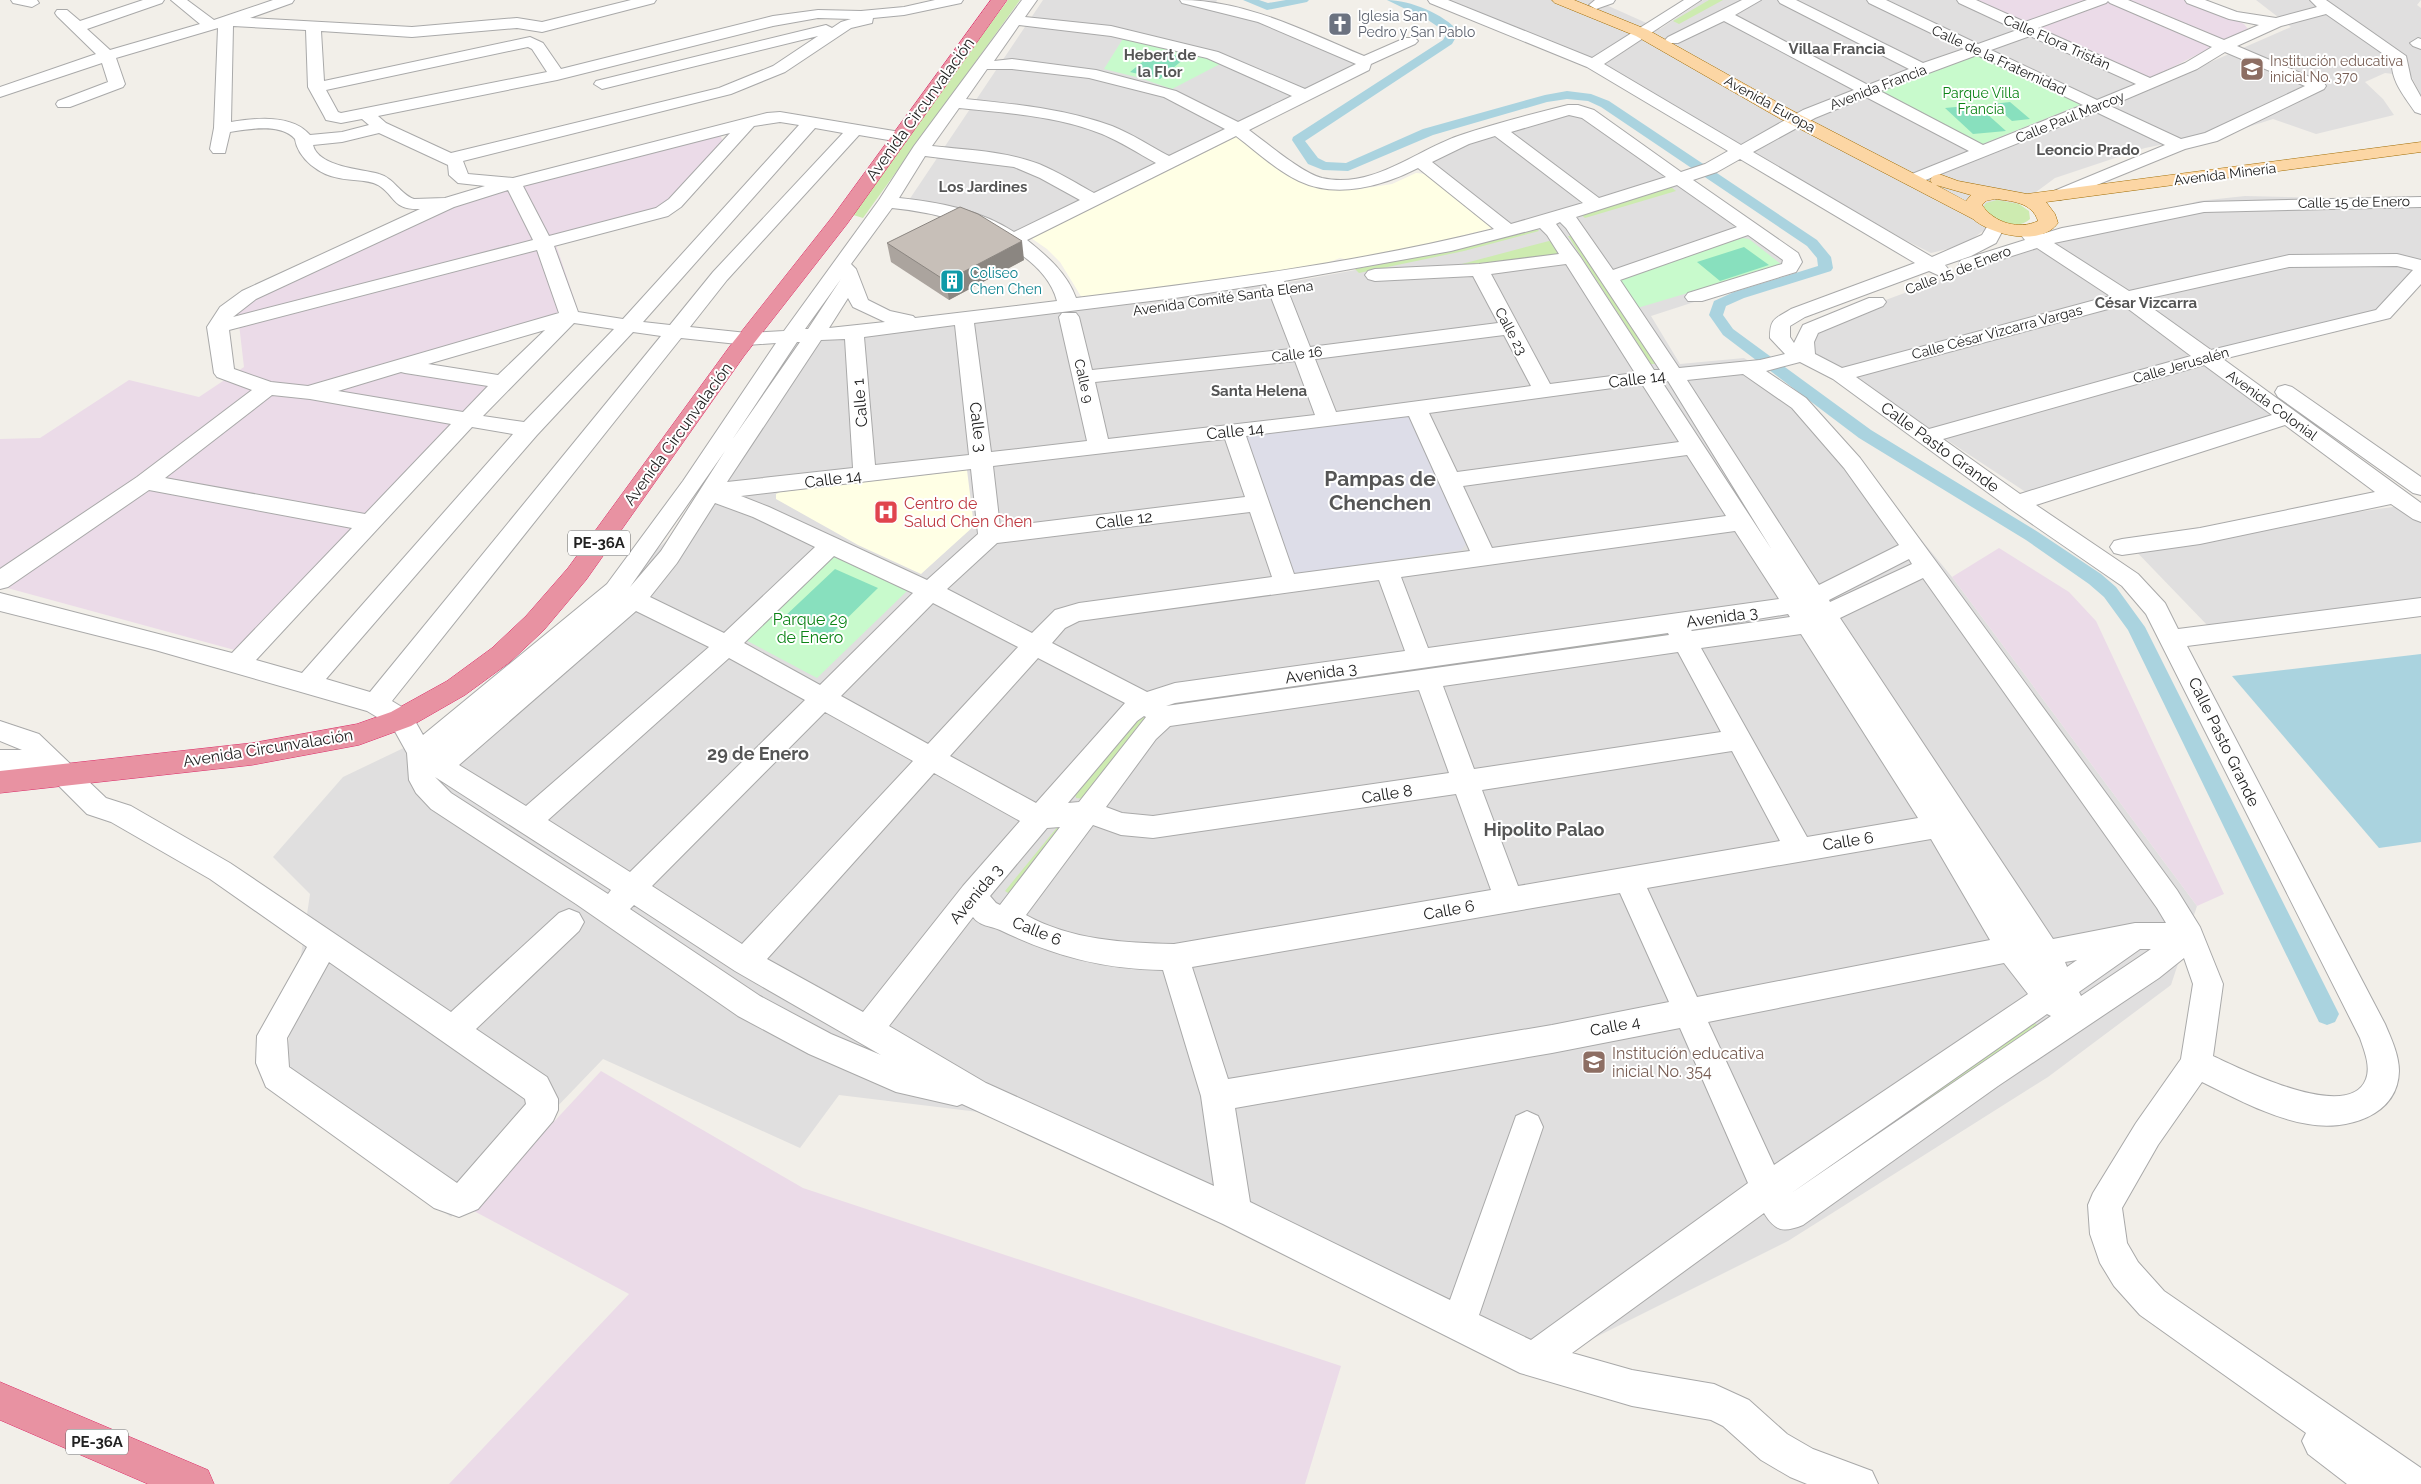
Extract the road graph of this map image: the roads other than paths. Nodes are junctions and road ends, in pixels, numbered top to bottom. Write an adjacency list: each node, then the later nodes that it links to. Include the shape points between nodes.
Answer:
1 (18, 0): 23 (street)
2 (156, 0): 37 (street); 39 (street)
3 (178, 0): 33 (street)
4 (285, 0): 33 (street)
5 (649, 0): 36 (street, via 542,27 517,23 412,32)
6 (807, 0): 30 (street)
7 (956, 0): 28 (street)
8 (999, 0): 72 (highway, Avenida Circunvalación / PE-36A)
9 (1045, 0): 31 (street)
10 (1187, 0): 24 (street)
11 (1435, 0): 27 (street)
12 (1476, 0): 27 (street)
13 (1560, 0): 40 (main road, Avenida Europa)
14 (1694, 0): 40 (street)
15 (1754, 0): 32 (street)
16 (1785, 0): 50 (street)
17 (1874, 0): 43 (street, Calle de la Fraternidad)
18 (1964, 0): 38 (street, Calle Flora Tristán)
19 (2102, 0): 38 (street, Avenida Francia)
20 (2115, 0): 44 (street)
21 (2192, 0): 34 (street, via 2234,16)
22 (1595, 2): 40 (main road, Avenida Europa)
23 (32, 3)
24 (1210, 3): 48 (street, via 1263,19)
25 (2322, 4): 34 (street, Calle Paúl Marcoy); 62 (street, via 2400,59 2406,68 2406,85)
26 (2256, 8): 34 (street)
27 (1454, 9): 49 (street)
28 (904, 11): 30 (street); 35 (street)
29 (62, 14): 37 (street)
30 (818, 14): 52 (street, via 773,21)
31 (1025, 14): 47 (street); 58 (street, via 1212,55)
32 (1724, 15): 41 (street); 56 (street)
33 (218, 23): 36 (street); 39 (street); 67 (street)
34 (2276, 23): 44 (street, Calle Paúl Marcoy)
35 (846, 25): 53 (street); 81 (street, via 779,69 725,91)
36 (313, 26): 55 (street)
37 (78, 27): 46 (street)
38 (2023, 27): 43 (street, Avenida Francia); 54 (street, Calle Flora Tristán)
39 (192, 30): 45 (street)
40 (1647, 30): 41 (main road, Avenida Europa); 49 (street); 64 (main road, Avenida Europa)
41 (1673, 40): 64 (main road, Avenida Europa)
42 (1410, 41): 48 (street)
43 (1971, 46): 50 (street, Avenida Francia); 61 (street, Calle de la Fraternidad)
44 (2224, 46): 54 (street, Calle Paúl Marcoy, via 2191,66); 74 (street, via 2318,86 2210,137)
45 (131, 48): 46 (street); 51 (street)
46 (107, 56): 57 (street); 59 (street, via 117,85)
47 (997, 62): 60 (street); 69 (street, via 1090,73 1134,83 1170,94)
48 (1364, 62): 58 (street, via 1363,67)
49 (1593, 64): 78 (street)
50 (1916, 66): 56 (street, Avenida Francia)
51 (130, 72)
52 (557, 75): 55 (street, via 536,43 530,42); 63 (street)
53 (602, 84)
54 (2150, 84): 61 (street, Calle Paúl Marcoy)
55 (316, 87): 63 (street, via 333,117)
56 (1860, 87): 64 (street, Avenida Francia); 79 (street)
57 (0, 92)
58 (1307, 96): 69 (street)
59 (64, 104)
60 (963, 104): 77 (street); 83 (street, via 1072,119 1108,131)
61 (2096, 106): 74 (street, Calle de la Fraternidad); 79 (street, Calle Paúl Marcoy)
62 (2421, 109)
63 (365, 113): 68 (street)
64 (1797, 113): 78 (street, Avenida Francia); 85 (main road, Avenida Europa)
65 (812, 122): 66 (street, via 780,117); 70 (street); 118 (street)
66 (748, 123): 86 (street); 101 (street, via 667,209)
67 (222, 128): 73 (street, via 243,124 280,126 301,133); 76 (street)
68 (380, 128): 73 (street); 81 (street)
69 (1236, 128): 82 (street, via 1304,177 1317,182 1336,185 1358,183 1391,175); 83 (street)
70 (855, 130): 72 (street); 121 (street, via 720,276)
71 (1498, 130): 82 (street, via 1463,140); 84 (street, via 1578,110); 93 (street)
72 (900, 137): 124 (highway, Avenida Circunvalación / PE-36A)
73 (306, 141): 90 (street, via 305,149 311,157 338,173 380,180 403,201 413,204)
74 (2178, 145): 88 (street)
75 (2421, 147): 88 (main road, Avenida Minería)
76 (219, 149)
77 (930, 151): 89 (street, via 1029,166); 91 (street)
78 (1733, 152): 84 (street, Avenida Francia); 104 (street)
79 (1983, 152): 85 (street, Calle Paúl Marcoy)
80 (2421, 157): 95 (main road, Avenida Minería, via 2237,183)
81 (448, 159): 86 (street, via 458,166 458,175 464,179)
82 (1420, 161): 99 (street)
83 (1168, 162): 89 (street)
84 (1692, 176): 93 (street); 96 (street, Avenida Comité Santa Elena, via 1683,190); 98 (street)
85 (1920, 178): 87 (main road, Avenida Europa); 94 (main road, Avenida Europa)
86 (513, 183): 90 (street); 101 (street)
87 (1995, 193): 94 (main road, via 1979,197 1974,205); 95 (main road, Avenida Europa)
88 (2060, 195): 95 (main road, Avenida Minería)
89 (1092, 199): 100 (street)
90 (448, 202): 119 (street, via 238,301 230,306)
91 (895, 202): 100 (street, Calle 9, via 966,214); 105 (street)
92 (2421, 202): 95 (street, Calle 15 de Enero, via 2204,207)
93 (1596, 205): 96 (street)
94 (1977, 214): 97 (main road, Avenida Europa)
95 (2040, 222): 97 (main road); 104 (street, Calle 15 de Enero, via 1975,261); 112 (street, Avenida Colonial)
96 (1558, 223): 99 (street); 102 (street); 109 (street, Avenida Comité Santa Elena, via 1490,249); 110 (street)
97 (1996, 226): 104 (street, Calle 15 de Enero, via 1989,239)
98 (1750, 229): 110 (street); 113 (street, via 1791,257 1793,262 1789,268)
99 (1508, 231): 108 (street)
100 (1015, 239): 114 (street, Calle 9, via 1059,282)
101 (544, 244): 115 (street); 119 (street)
102 (1572, 258): 106 (street); 134 (street)
103 (2421, 266): 112 (street, Calle César Vizcarra Vargas, via 2397,260 2289,261)
104 (1937, 269): 128 (street, Calle 15 de Enero, via 1810,329); 128 (street, Calle 15 de Enero, via 1798,313 1780,324 1780,338)
105 (848, 270): 117 (street, via 860,303 872,312); 123 (street)
106 (1479, 270): 109 (street); 120 (street, Calle 23)
107 (2421, 272): 125 (street, Calle Jerusalén, via 2383,314)
108 (1341, 274): 109 (street, Avenida Comité Santa Elena); 111 (street, Avenida Comité Santa Elena)
109 (1376, 276)
110 (1608, 278): 131 (street)
111 (1275, 284): 114 (street, Avenida Comité Santa Elena); 126 (street)
112 (2135, 295): 125 (street, Avenida Colonial); 127 (street, Avenida Colonial); 132 (street, Calle César Vizcarra Vargas)
113 (1695, 297)
114 (1069, 311): 116 (street, Avenida Comité Santa Elena); 133 (street, Calle 9)
115 (570, 316): 118 (street, Avenida Comité Santa Elena); 129 (street); 135 (street)
116 (965, 323): 117 (street); 122 (street, Avenida Comité Santa Elena); 150 (street, Calle 3)
117 (921, 324): 122 (street)
118 (628, 326): 121 (street, Avenida Comité Santa Elena); 143 (street)
119 (217, 327): 136 (street, via 224,373)
120 (1509, 328): 126 (street, Calle 16); 137 (street, Calle 23)
121 (677, 330): 124 (street, Avenida Comité Santa Elena); 183 (street)
122 (854, 336): 123 (street, Avenida Comité Santa Elena); 151 (street, Calle 1)
123 (800, 340): 124 (street, Avenida Comité Santa Elena); 155 (street)
124 (742, 345): 185 (highway, Avenida Circunvalación / PE-36A, via 577,574 536,623 501,655 456,688)
125 (2227, 352): 127 (street, Calle Jerusalén); 148 (street, Avenida Colonial)
126 (1303, 354): 133 (street, Calle 16); 142 (street)
127 (2207, 358): 140 (street, Avenida Colonial); 145 (street, Calle Jerusalén)
128 (1793, 359): 130 (street, Calle 14); 132 (street, Calle Pasto Grande)
129 (397, 365): 135 (street); 138 (street)
130 (1753, 366): 131 (street, Calle 14); 166 (street, via 1820,424)
131 (1674, 375): 134 (street, Calle 14); 174 (street)
132 (1840, 375): 145 (street, Calle Pasto Grande)
133 (1084, 377): 146 (street, Calle 9)
134 (1649, 377): 137 (street, Calle 14); 147 (street)
135 (503, 382): 141 (street)
136 (268, 388): 138 (street); 153 (street)
137 (1544, 391): 139 (street, Calle 14)
138 (309, 393): 141 (street)
139 (1416, 408): 142 (street, Calle 14); 152 (street)
140 (2288, 417): 149 (street, Avenida Colonial); 158 (street)
141 (469, 418): 143 (street); 161 (street)
142 (1328, 420): 144 (street, Calle 14)
143 (529, 430): 181 (street)
144 (1233, 431): 146 (street, Calle 14); 157 (street)
145 (1926, 437): 158 (street, Calle Pasto Grande)
146 (1099, 445): 150 (street, Calle 14)
147 (1693, 447): 152 (street); 160 (street)
148 (2369, 451): 149 (street); 154 (street, Avenida Colonial)
149 (2344, 458): 156 (street, Avenida Colonial)
150 (982, 460): 151 (street, Calle 14); 162 (street, Calle 3)
151 (865, 475): 155 (street, Calle 14)
152 (1450, 480): 165 (street)
153 (145, 482): 161 (street); 168 (street)
154 (2421, 488)
155 (701, 489): 163 (street, via 761,512); 171 (street)
156 (2396, 495): 159 (street, Avenida Colonial); 164 (street, via 2209,534)
157 (1258, 503): 162 (street, Calle 12); 169 (street)
158 (2017, 503): 176 (street, Calle Pasto Grande, via 2130,580 2156,609)
159 (2421, 514)
160 (1742, 522): 165 (street); 174 (street)
161 (370, 523): 179 (street)
162 (990, 536): 170 (street)
163 (831, 545): 170 (street); 177 (street)
164 (2122, 547)
165 (1485, 557): 167 (street)
166 (1919, 557): 174 (street, Avenida 3); 207 (street, via 2167,899)
167 (1386, 570): 169 (street); 180 (street)
168 (0, 581)
169 (1286, 584): 178 (street, via 1079,612 1056,622)
170 (930, 591): 178 (street); 182 (street)
171 (625, 594): 177 (street); 188 (street)
172 (0, 602): 179 (street)
173 (2421, 607): 176 (street)
174 (1810, 610): 175 (street, Avenida 3); 197 (street); 210 (street)
175 (1680, 633): 180 (street, Avenida 3); 187 (street)
176 (2173, 640): 218 (street, Calle Pasto Grande, via 2238,773 2374,1034 2382,1060 2382,1082 2375,1094 2362,1105 2316,1110 2264,1094)
177 (727, 645): 182 (street); 196 (street)
178 (1037, 645): 184 (street); 189 (street)
179 (237, 664): 181 (street)
180 (1424, 670): 184 (street, Avenida 3); 193 (street)
181 (308, 684): 183 (street)
182 (824, 698): 189 (street); 200 (street)
183 (376, 703): 185 (street)
184 (1154, 709): 194 (street, via 1147,732); 195 (street, Avenida 3, via 1128,714)
185 (401, 719): 188 (street); 191 (highway, Avenida Circunvalación / PE-36A, via 359,734 305,746)
186 (0, 731): 191 (street, via 30,741)
187 (1737, 740): 193 (street, Calle 8); 198 (street)
188 (429, 759): 196 (street); 203 (street, via 418,769 425,787 441,801)
189 (930, 759): 195 (street); 212 (street)
190 (0, 761): 191 (street)
191 (56, 767): 192 (highway, Avenida Circunvalación / PE-36A); 208 (street, via 97,806 121,814 220,871)
192 (0, 782)
193 (1466, 782): 194 (street, Calle 8, via 1153,827 1121,824); 202 (street)
194 (1089, 812): 195 (street, Calle 8); 204 (street)
195 (1039, 818): 201 (street, Avenida 3)
196 (528, 821): 200 (street)
197 (1938, 826): 198 (street, Calle 6); 209 (street)
198 (1799, 850): 199 (street, Calle 6)
199 (1629, 880): 202 (street, Calle 6); 214 (street)
200 (632, 888): 203 (street); 212 (street)
201 (973, 895): 204 (street, Calle 6, via 986,913); 216 (street, Avenida 3)
202 (1509, 899): 211 (street, Calle 6)
203 (610, 910): 219 (street, via 749,1006 820,1044 907,1082)
204 (1006, 919): 211 (street, Calle 6, via 1028,931 1087,950 1127,956)
205 (570, 922): 217 (street)
206 (2135, 936): 207 (street, Calle 4); 210 (street, Calle 4); 213 (street)
207 (2190, 936): 215 (street, via 2148,969); 218 (street, via 2208,984)
208 (324, 944): 217 (street); 217 (street, via 272,1036 272,1063 277,1077 446,1196 458,1200 476,1188 542,1110 542,1098 536,1088)
209 (2011, 950): 210 (street, Calle 4); 213 (street); 214 (street, Calle 4)
210 (2046, 953): 213 (street)
211 (1174, 957): 220 (street)
212 (745, 962): 216 (street)
213 (2056, 993): 215 (street); 222 (street)
214 (1687, 1012): 220 (street, Calle 4); 222 (street)
215 (2076, 1016): 222 (street, via 1791,1213)
216 (867, 1030): 219 (street)
217 (452, 1032)
218 (2196, 1064): 224 (street, via 2147,1134 2105,1205 2112,1251 2126,1274)
219 (975, 1094): 223 (street)
220 (1217, 1096): 223 (street)
221 (1527, 1126): 225 (street)
222 (1776, 1201): 226 (street)
223 (1235, 1212): 225 (street)
224 (2152, 1303): 230 (street, via 2174,1329); 231 (street)
225 (1459, 1323): 226 (street)
226 (1533, 1360): 229 (street, via 1632,1388 1714,1402 1736,1412 1774,1447 1803,1464)
227 (0, 1401): 228 (highway, PE-36A)
228 (194, 1484)
229 (1859, 1484)
230 (2378, 1484)
231 (2410, 1484)

